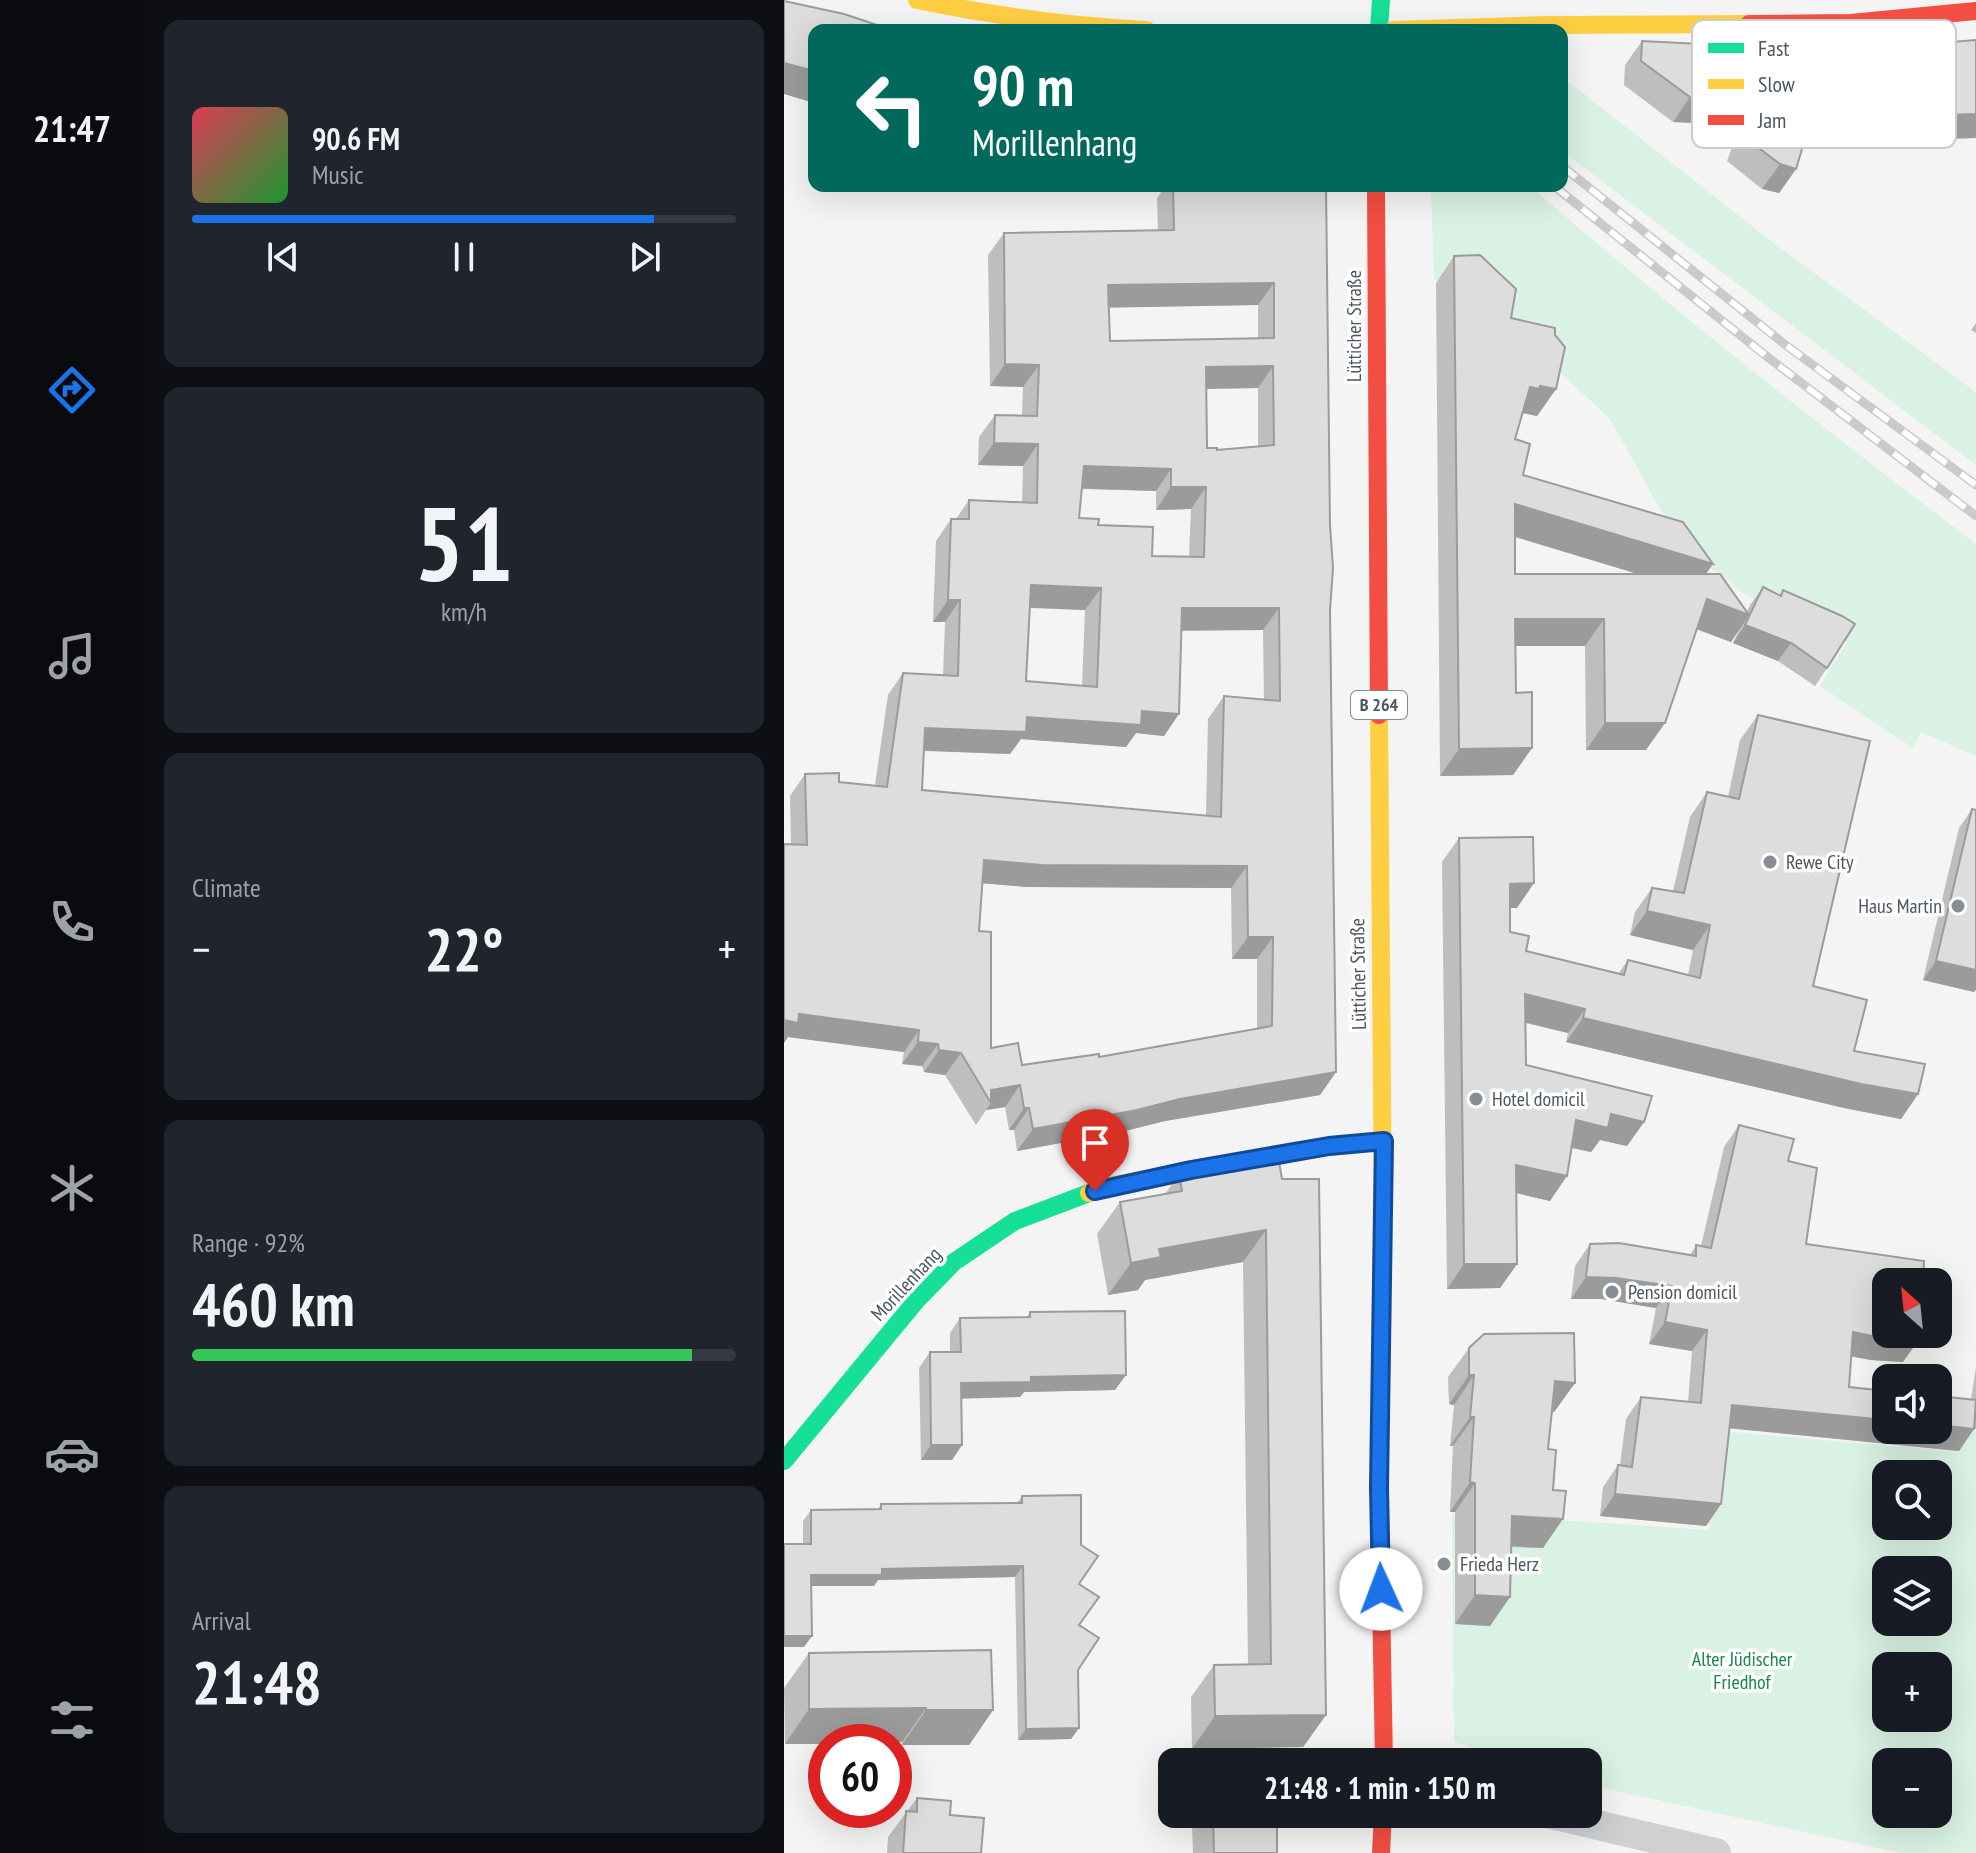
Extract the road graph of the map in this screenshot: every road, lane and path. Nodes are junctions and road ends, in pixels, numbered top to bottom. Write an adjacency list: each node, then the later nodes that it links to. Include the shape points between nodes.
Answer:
1 (1381, 0): 6 (main road)
2 (925, 1): 5 (main road)
3 (1976, 11): 4 (main road)
4 (1882, 20)
5 (1055, 24)
6 (1379, 24)
7 (1692, 24): 8 (main road)
8 (1568, 25)
9 (1376, 192): 10 (main road, Lütticher Straße / B 264)
10 (1384, 1141): 11 (main road, Morillenhang, via 1119,1184 1015,1221 954,1262 925,1291); 12 (main road, Lütticher Straße / B 264, via 1379,1487)
11 (784, 1461)
12 (1384, 1748)
13 (1602, 1826): 16 (street)
14 (1382, 1828): 15 (main road)
15 (1381, 1853)
16 (1716, 1853)

